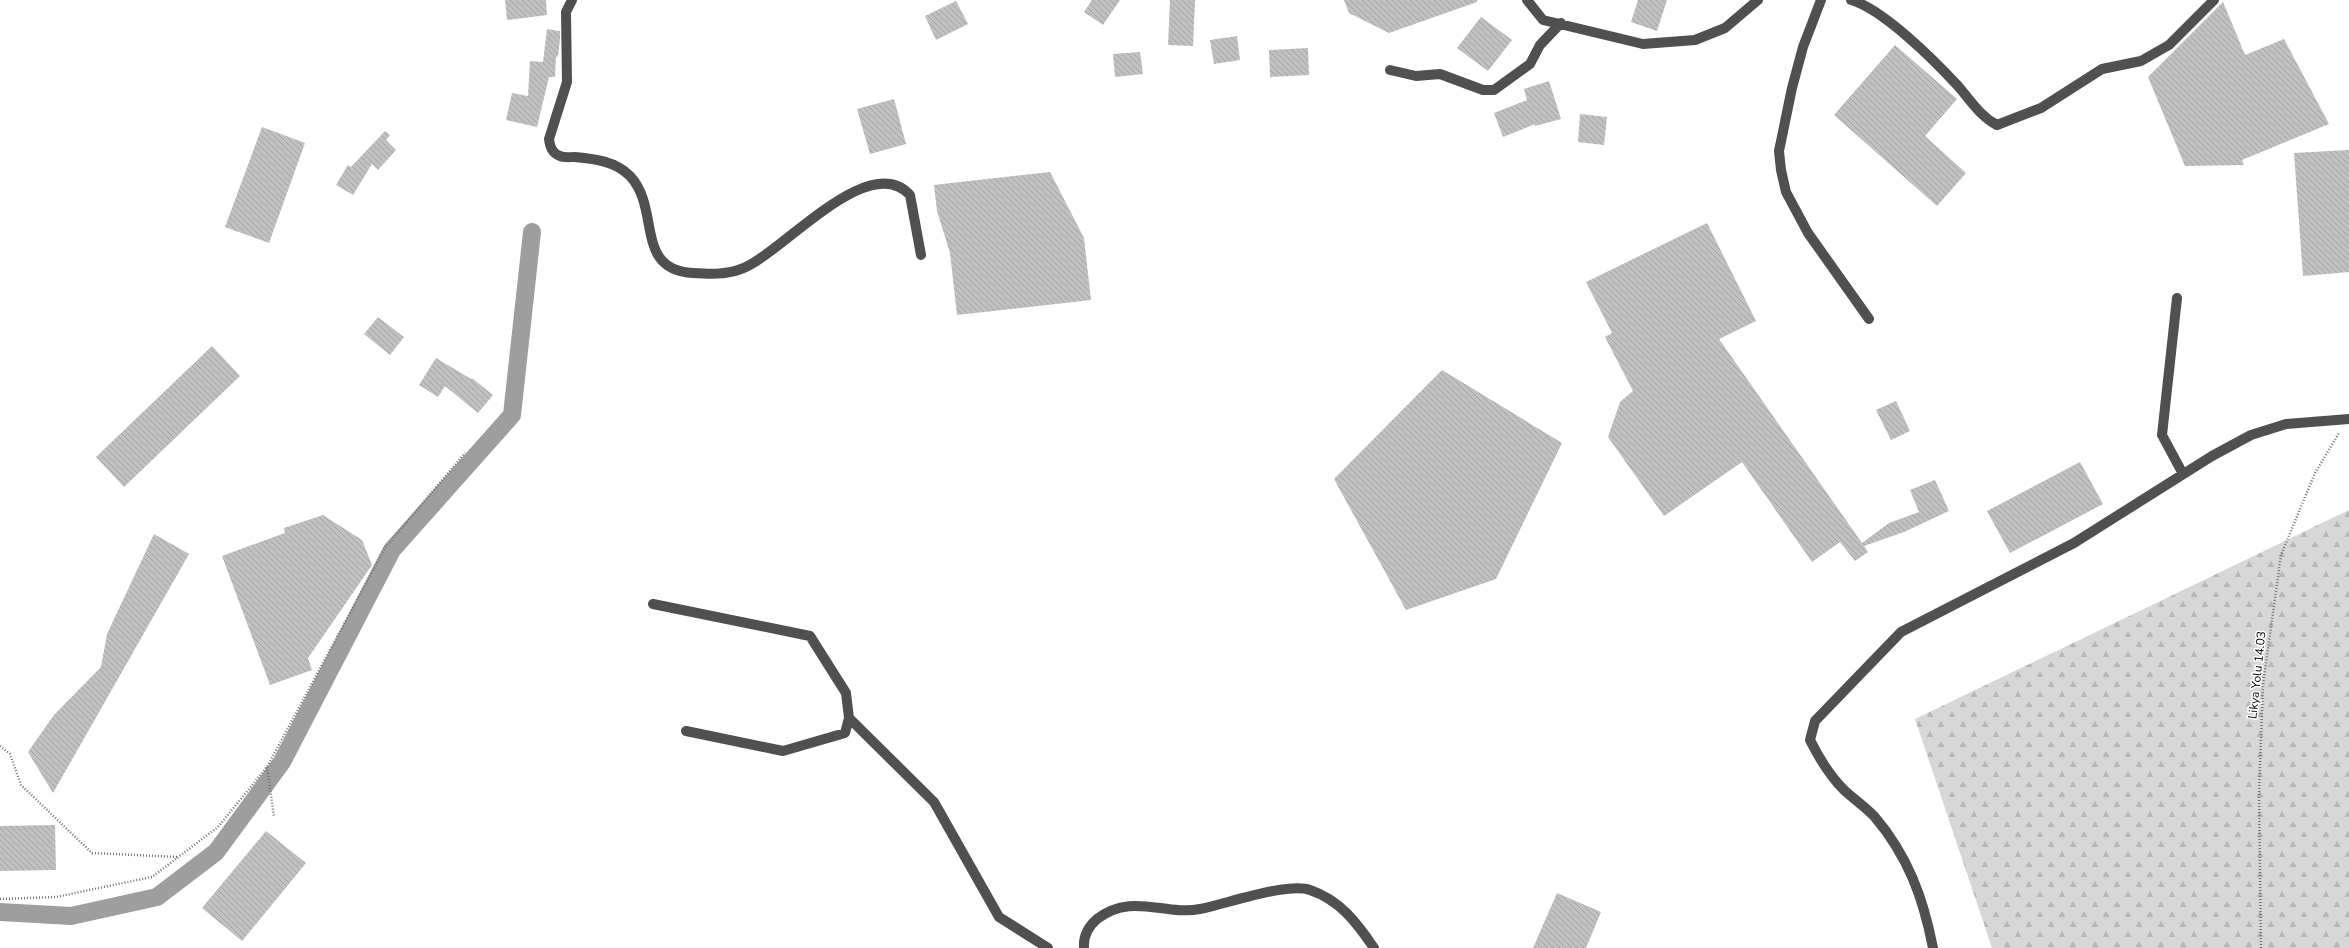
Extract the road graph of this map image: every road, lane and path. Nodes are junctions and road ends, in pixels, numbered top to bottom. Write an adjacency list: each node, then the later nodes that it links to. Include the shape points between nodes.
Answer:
1 (572, 0): 9 (street, via 566,12 567,82 549,139 550,146 553,152 560,156 607,162 630,176 643,198 656,255 663,264 672,270 689,273 712,274 742,269 759,260 832,204 867,186 886,182 899,186 910,195)
2 (1527, 0): 7 (street, via 1543,20)
3 (1758, 0): 7 (street, via 1725,28 1695,40 1642,44)
4 (1821, 0): 11 (street, via 1802,47 1792,88 1779,152 1781,170 1786,192 1808,232)
5 (1851, 0): 6 (street, via 1871,10 1900,31 1958,86 1978,112 1997,125 2041,108 2102,69 2141,61 2168,45)
6 (2214, 0)
7 (1562, 23): 8 (street, via 1540,45 1530,64 1494,90 1483,90 1440,74 1416,76)
8 (1390, 70)
9 (921, 255)
10 (2177, 298): 14 (street, via 2162,435)
11 (1868, 318)
12 (2348, 419): 14 (street, via 2286,424 2251,435); 27 (path, Likya Yolu 14.03, via 2315,473 2281,555 2263,685 2259,793)
13 (465, 453): 19 (path, via 385,548)
14 (2183, 474): 26 (street, via 2074,543 1901,632 1815,721 1810,740 1821,761 1843,789 1873,815 1903,858 1916,884)
15 (653, 604): 16 (street, via 810,636 846,693)
16 (849, 718): 17 (street, via 845,733 783,751); 23 (street, via 934,802 998,917)
17 (686, 731)
18 (0, 746): 21 (path, via 10,754 21,785 92,853)
19 (267, 766): 20 (path); 21 (path, via 218,827)
20 (274, 817)
21 (178, 857): 22 (path, via 152,876 56,897)
22 (0, 899)
23 (1048, 948)
24 (1084, 948): 25 (street, via 1089,926 1105,913 1127,906 1199,910 1276,891 1309,890 1334,900 1347,912)
25 (1374, 948)
26 (1933, 948)
27 (2261, 948)

